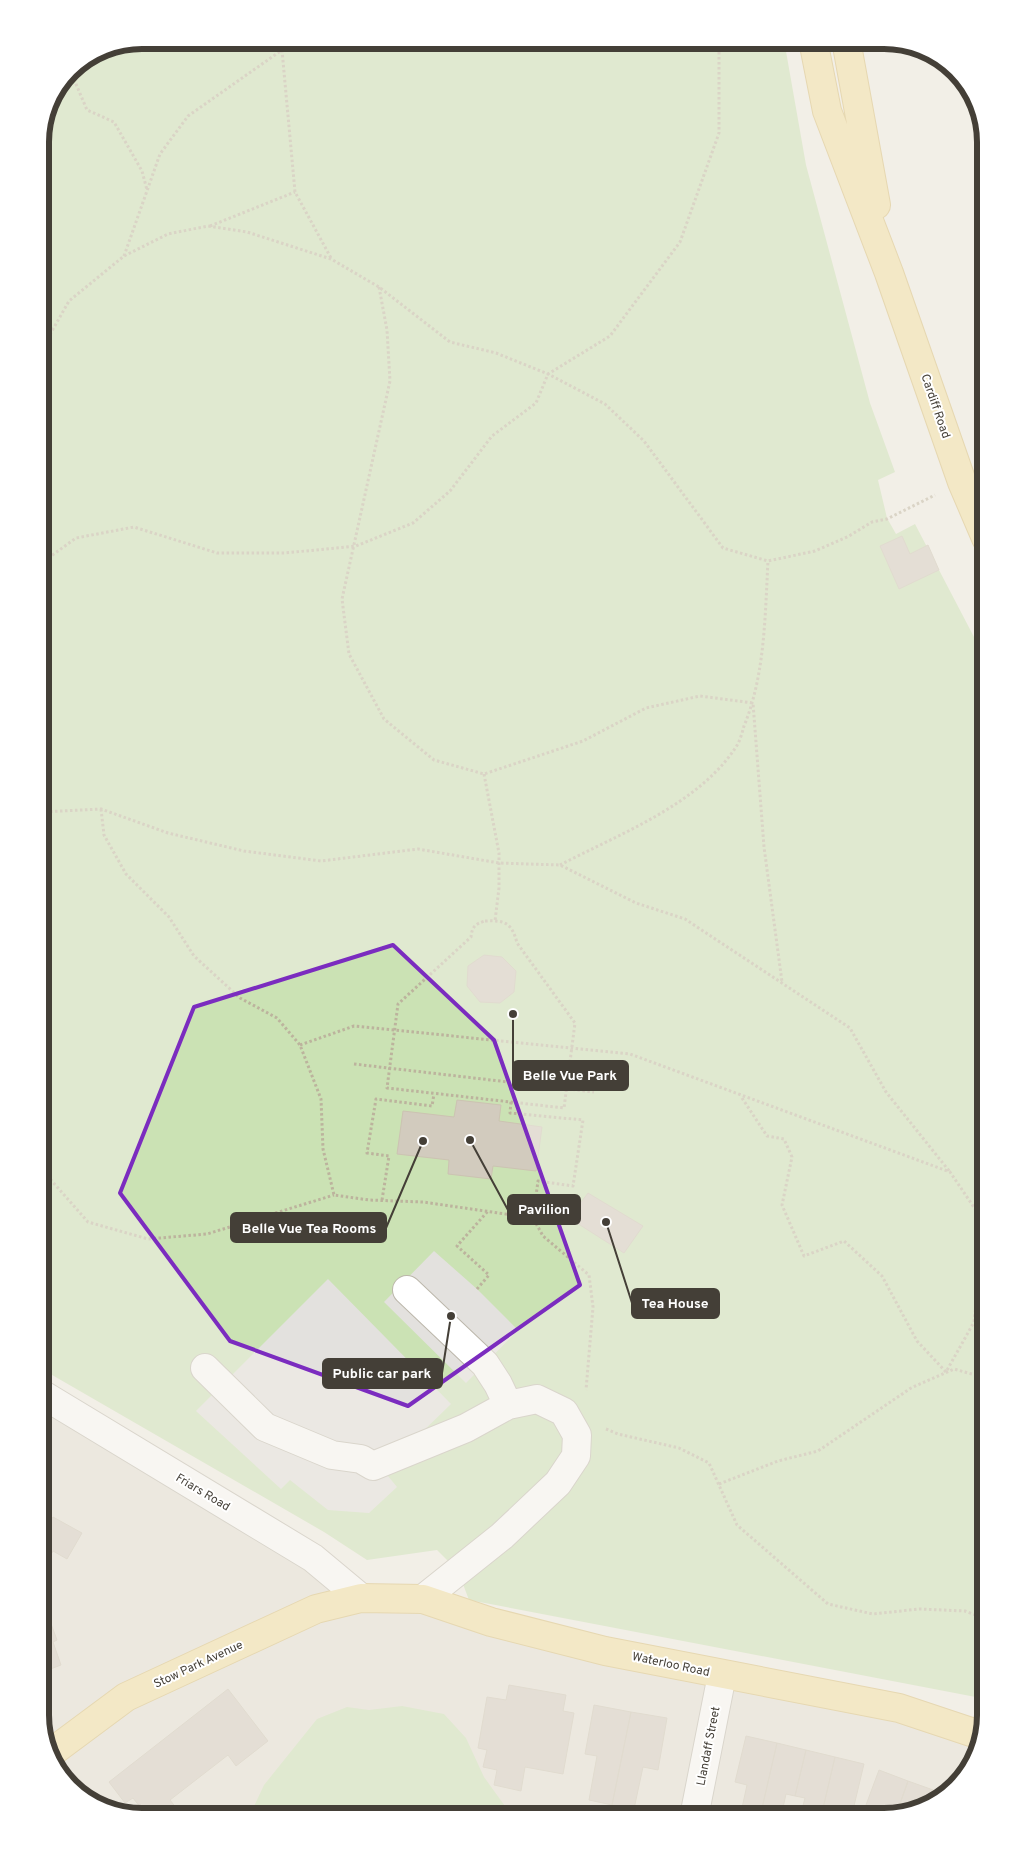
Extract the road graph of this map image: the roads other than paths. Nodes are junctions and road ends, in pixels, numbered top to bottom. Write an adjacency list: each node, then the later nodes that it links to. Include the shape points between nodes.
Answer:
1 (815, 49): 3 (main road, Cardiff Road, via 827,111)
2 (848, 49): 3 (main road, Cardiff Road)
3 (889, 273): 4 (main road, Cardiff Road)
4 (977, 517)
5 (407, 1290): 8 (street, via 485,1364)
6 (205, 1368): 8 (street, via 265,1427 332,1455 361,1459 373,1466 466,1428)
7 (49, 1399): 9 (street, Friars Road, via 314,1558)
8 (508, 1405): 10 (street, via 537,1399 564,1412 577,1435 576,1456 558,1484)
9 (361, 1598): 10 (main road, Waterloo Road); 13 (main road, Stow Park Avenue, via 316,1609 126,1698)
10 (423, 1599): 11 (main road, Waterloo Road, via 491,1622)
11 (722, 1675): 12 (main road, Waterloo Road, via 899,1708); 14 (street, Llandaff Street)
12 (975, 1734)
13 (56, 1750)
14 (696, 1808)

